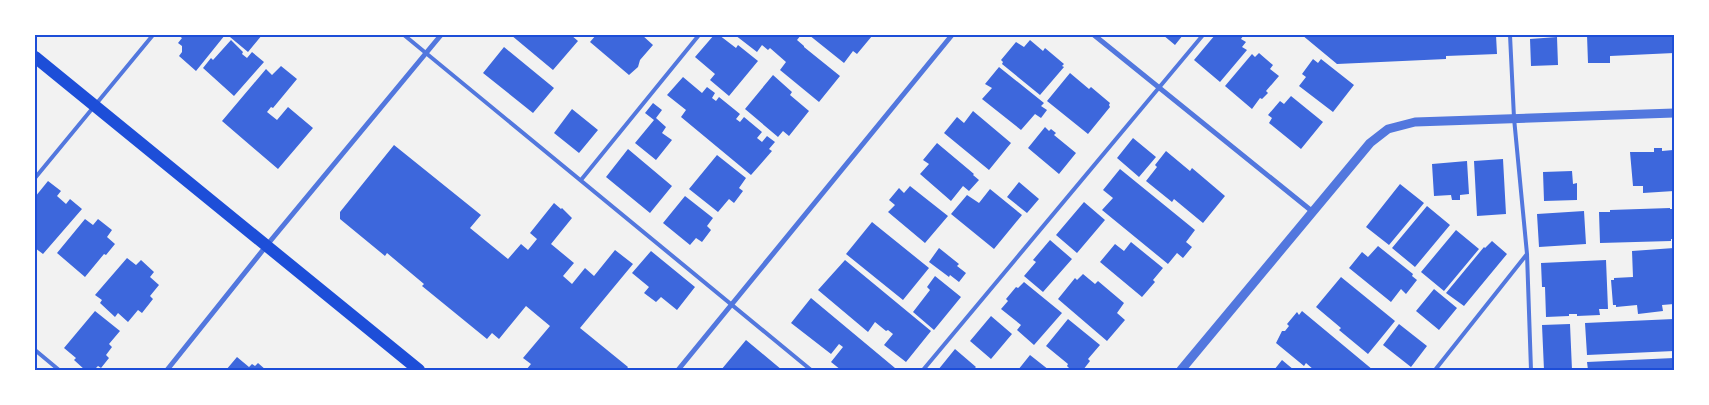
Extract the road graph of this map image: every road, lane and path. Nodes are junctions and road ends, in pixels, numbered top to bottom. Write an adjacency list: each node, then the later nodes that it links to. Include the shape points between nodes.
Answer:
1 (153, 35): 12 (lane)
2 (404, 35): 9 (lane)
3 (441, 35): 9 (street)
4 (699, 35): 16 (lane)
5 (952, 35): 20 (street)
6 (1094, 35): 11 (street)
7 (1203, 35): 11 (lane)
8 (1510, 35): 14 (lane)
9 (426, 53): 16 (lane); 18 (street)
10 (35, 57): 12 (main road)
11 (1159, 88): 17 (street); 27 (lane)
12 (94, 106): 15 (lane); 18 (main road)
13 (1674, 113): 14 (street)
14 (1514, 118): 17 (street, via 1415,122 1388,129 1370,143); 19 (lane)
15 (35, 178)
16 (581, 180): 20 (lane)
17 (1313, 212): 28 (street)
18 (267, 245): 23 (street); 24 (main road)
19 (1527, 254): 29 (lane); 30 (lane)
20 (731, 304): 25 (street); 26 (lane)
21 (35, 350): 22 (lane)
22 (59, 370)
23 (167, 370)
24 (420, 370)
25 (678, 370)
26 (811, 370)
27 (922, 370)
28 (1181, 370)
29 (1435, 370)
30 (1531, 370)

